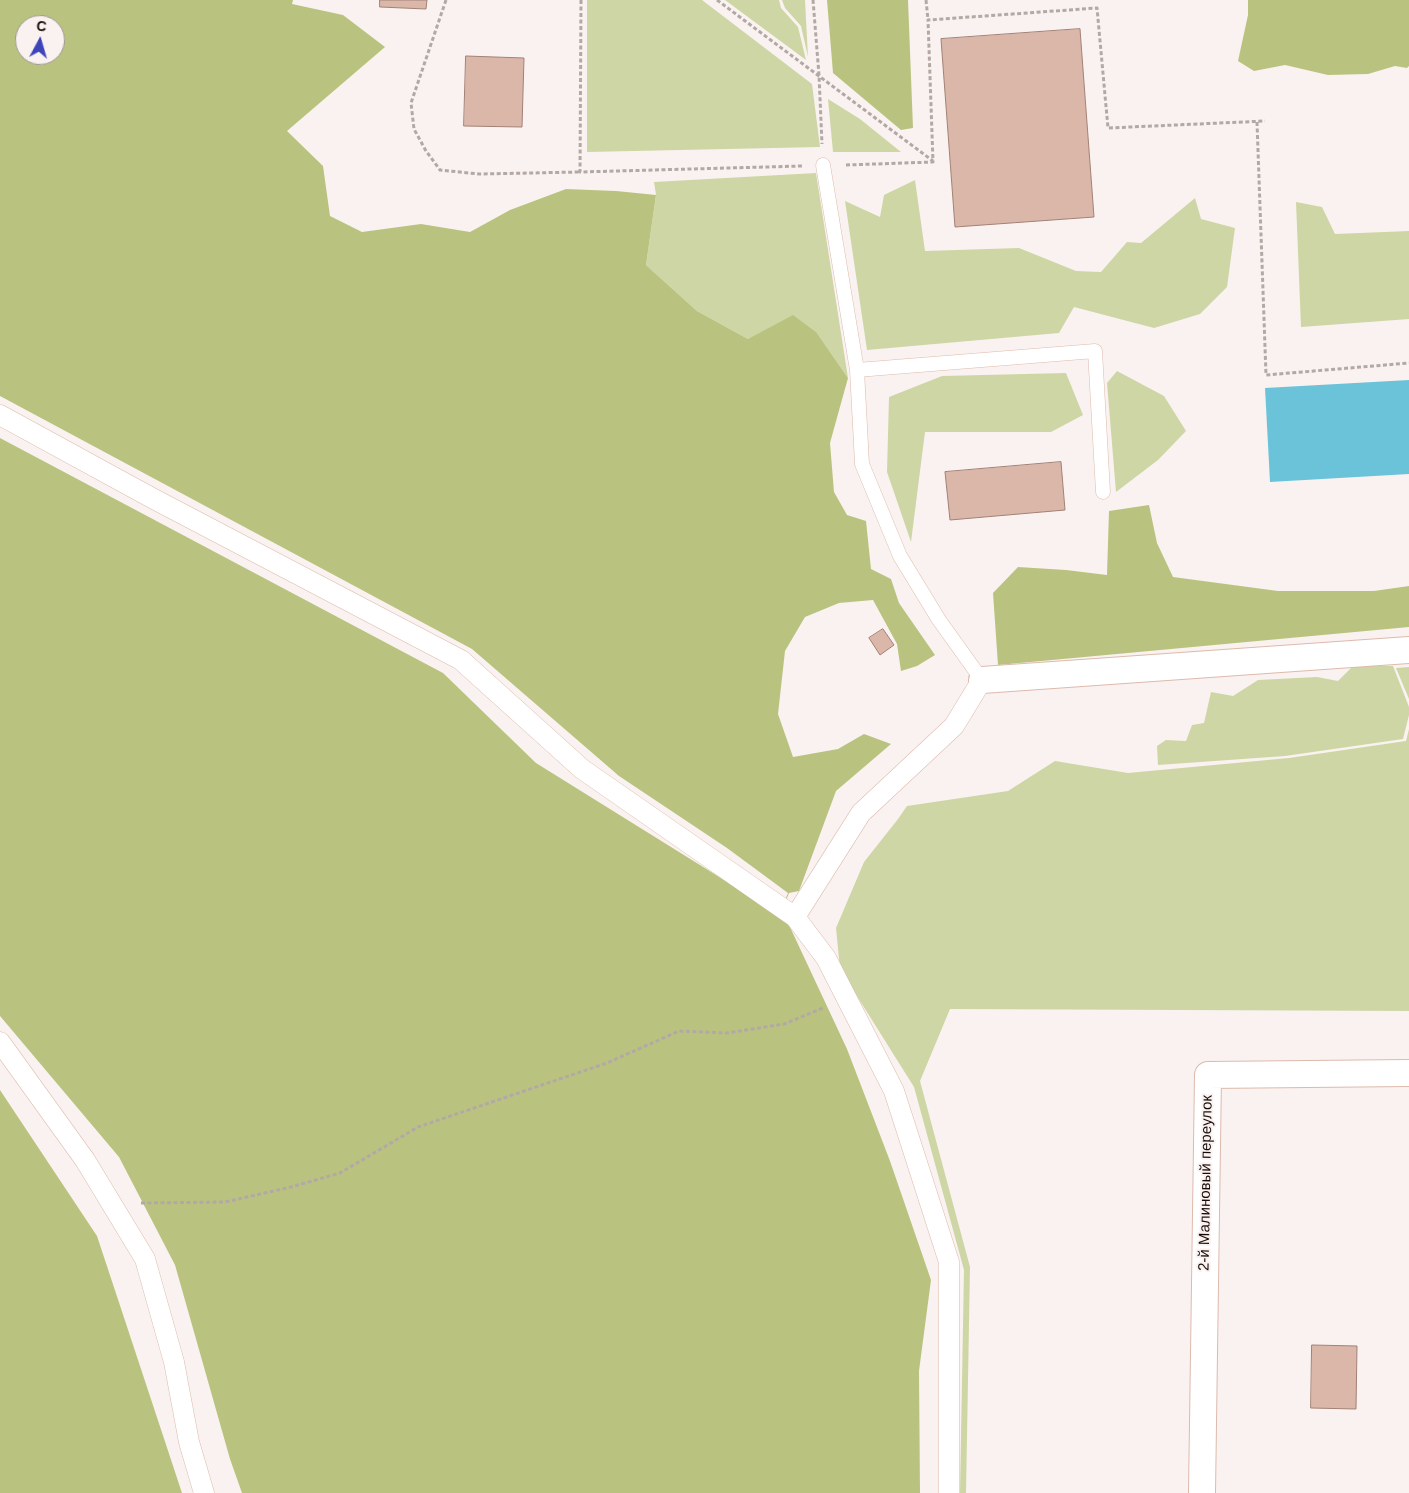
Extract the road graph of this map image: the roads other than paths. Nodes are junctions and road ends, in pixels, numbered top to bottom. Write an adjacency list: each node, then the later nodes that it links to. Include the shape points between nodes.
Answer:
1 (823, 165): 2 (lane)
2 (857, 370): 4 (lane, via 1094,351); 6 (lane, via 862,464 900,556 939,620)
3 (0, 415): 7 (street, via 461,660 582,769)
4 (1103, 492)
5 (1409, 650): 6 (street)
6 (982, 680): 7 (street, via 954,726 861,813)
7 (795, 917): 11 (street, via 826,958 894,1092 950,1262)
8 (0, 1042): 10 (street, via 85,1160 145,1259 174,1362 189,1442)
9 (1409, 1073): 12 (street, 2-й Малиновый переулок, via 1208,1075)
10 (204, 1493)
11 (948, 1493)
12 (1202, 1493)

